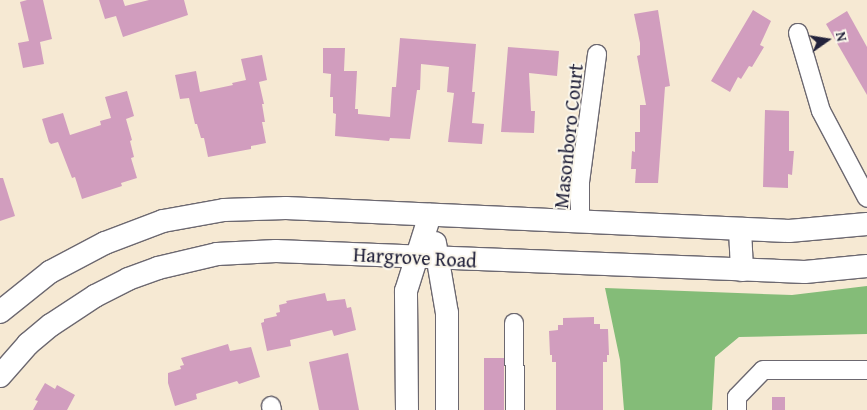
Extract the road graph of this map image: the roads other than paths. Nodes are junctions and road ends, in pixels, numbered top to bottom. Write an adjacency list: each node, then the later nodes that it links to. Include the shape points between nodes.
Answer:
1 (798, 33): 3 (street, via 821,111)
2 (597, 54): 5 (street, Masonboro Court, via 580,182)
3 (867, 198)
4 (430, 215): 5 (street); 8 (street); 11 (street, via 286,208 224,210 191,215 134,230 105,243 50,272)
5 (580, 222): 7 (street)
6 (867, 224): 7 (street, via 819,230)
7 (740, 229): 10 (street)
8 (427, 258): 10 (street, Hargrove Road); 14 (street, Hargrove Road, via 246,251 167,265 128,279 76,307 28,344); 15 (street, via 406,291); 16 (street, via 447,313)
9 (867, 266): 10 (street, Hargrove Road, via 805,272)
10 (742, 270)
11 (0, 312)
12 (514, 323): 17 (street)
13 (867, 370): 18 (street, via 763,370 737,398)
14 (0, 376)
15 (407, 410)
16 (448, 410)
17 (515, 410)
18 (737, 410)

